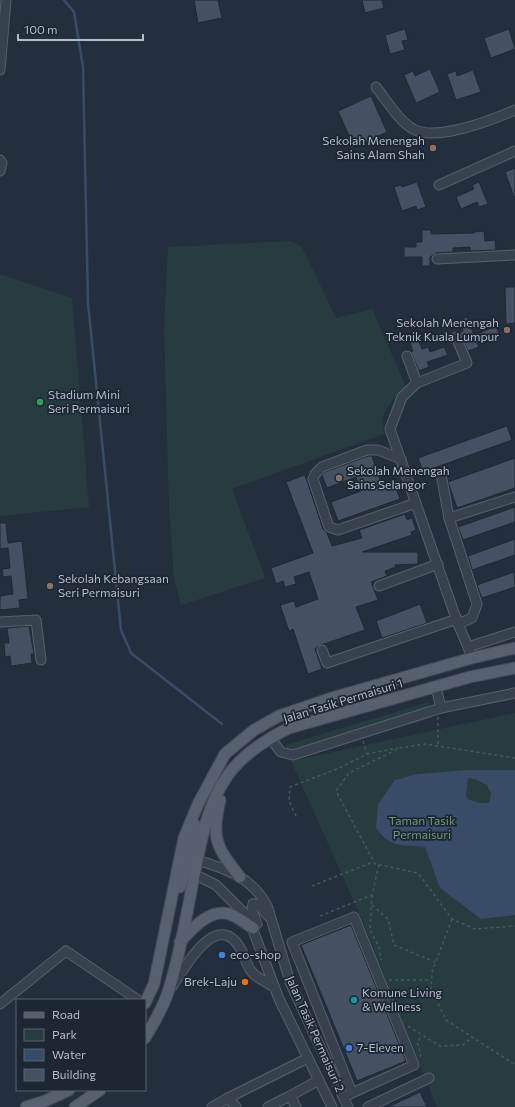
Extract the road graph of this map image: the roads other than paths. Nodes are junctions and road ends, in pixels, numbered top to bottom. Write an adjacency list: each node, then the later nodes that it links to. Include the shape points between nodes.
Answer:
1 (2, 0): 2 (street)
2 (6, 0): 3 (street)
3 (0, 70)
4 (376, 87): 5 (street, via 402,120 414,129 425,132 470,127)
5 (515, 110)
6 (515, 151): 9 (street)
7 (0, 160): 8 (street)
8 (0, 171)
9 (439, 185)
10 (515, 255): 11 (street)
11 (437, 259)
12 (456, 336): 14 (street, via 467,363)
13 (407, 356): 14 (street)
14 (417, 383): 15 (street, via 402,397 390,429)
15 (401, 459): 18 (street); 18 (street, via 378,450 367,450 322,467 313,479 325,517 329,527 338,530)
16 (441, 474): 19 (street)
17 (515, 497): 19 (street)
18 (416, 503): 20 (street)
19 (449, 518): 22 (street, via 477,604 472,618)
20 (438, 564): 21 (street); 22 (street)
21 (379, 586)
22 (458, 621): 25 (street); 27 (street, via 327,663)
23 (0, 622): 29 (street, via 36,620)
24 (515, 632): 25 (street)
25 (468, 647): 28 (street)
26 (515, 648): 28 (main road, Jalan Tasik Permaisuri 1)
27 (322, 650)
28 (472, 658): 32 (main road, Jalan Tasik Permaisuri 1)
29 (41, 660)
30 (515, 668): 31 (main road, Jalan Tasik Permaisuri 1)
31 (436, 687): 34 (street); 35 (main road, Jalan Tasik Permaisuri 1)
32 (352, 692): 35 (main road); 38 (main road, Jalan Tasik Permaisuri 1, via 279,716 254,730 225,754)
33 (515, 693): 34 (street)
34 (441, 708): 36 (street, via 293,755 281,752)
35 (356, 709): 36 (main road, Jalan Tasik Permaisuri 1, via 289,728)
36 (270, 738): 37 (main road, Jalan Tasik Permaisuri 1, via 245,756)
37 (226, 778): 39 (main road, Jalan Tasik Permaisuri 1, via 203,829); 40 (main road, via 215,832 223,857)
38 (198, 804): 39 (main road, via 189,855); 43 (main road, Jalan Tasik Permaisuri 1, via 184,838)
39 (194, 867): 40 (street, Jalan Tasik Permaisuri 2, via 226,869); 42 (street, Jalan Tasik Permaisuri 2, via 248,917); 43 (main road, via 183,875 177,905); 44 (main road, Jalan Tasik Permaisuri 1)
40 (240, 877): 41 (street, Jalan Tasik Permaisuri 2, via 254,886 263,897)
41 (272, 921): 46 (street, Jalan Tasik Permaisuri 2); 47 (street, via 258,904 253,904 254,916 273,967)
42 (253, 928): 44 (main road, via 230,914 216,913 198,923); 47 (street, Jalan Tasik Permaisuri 2)
43 (165, 932): 51 (main road, Jalan Tasik Permaisuri 1, via 154,984)
44 (180, 942): 49 (main road, Jalan Tasik Permaisuri 1)
45 (292, 954): 46 (street)
46 (283, 959): 54 (street, Jalan Tasik Permaisuri 2)
47 (271, 976): 48 (street, Jalan Tasik Permaisuri 2)
48 (274, 987): 49 (street, via 252,973 236,941 227,935 215,935 204,943); 58 (street, Jalan Tasik Permaisuri 2)
49 (168, 992): 57 (main road, Jalan Tasik Permaisuri 1)
50 (137, 999): 52 (street, via 66,951)
51 (146, 1001)
52 (0, 1004)
53 (320, 1012): 54 (street); 55 (street); 63 (street, via 292,942 354,917 414,1065)
54 (306, 1018): 56 (street, Jalan Tasik Permaisuri 2)
55 (325, 1024): 56 (street); 63 (street)
56 (311, 1029): 63 (street, Jalan Tasik Permaisuri 2)
57 (146, 1036)
58 (308, 1058): 60 (street, Jalan Tasik Permaisuri 2); 65 (street)
59 (429, 1078): 74 (street)
60 (319, 1080): 64 (street); 72 (street, Jalan Tasik Permaisuri 2)
61 (67, 1091): 66 (main road)
62 (98, 1091): 67 (main road)
63 (348, 1095): 73 (street, Jalan Tasik Permaisuri 2)
64 (290, 1096): 70 (street); 71 (street)
65 (228, 1098): 68 (street); 69 (street)
66 (26, 1107)
67 (74, 1107)
68 (212, 1107)
69 (236, 1107)
70 (268, 1107)
71 (296, 1107)
72 (332, 1107)
73 (348, 1107)
74 (368, 1107)

